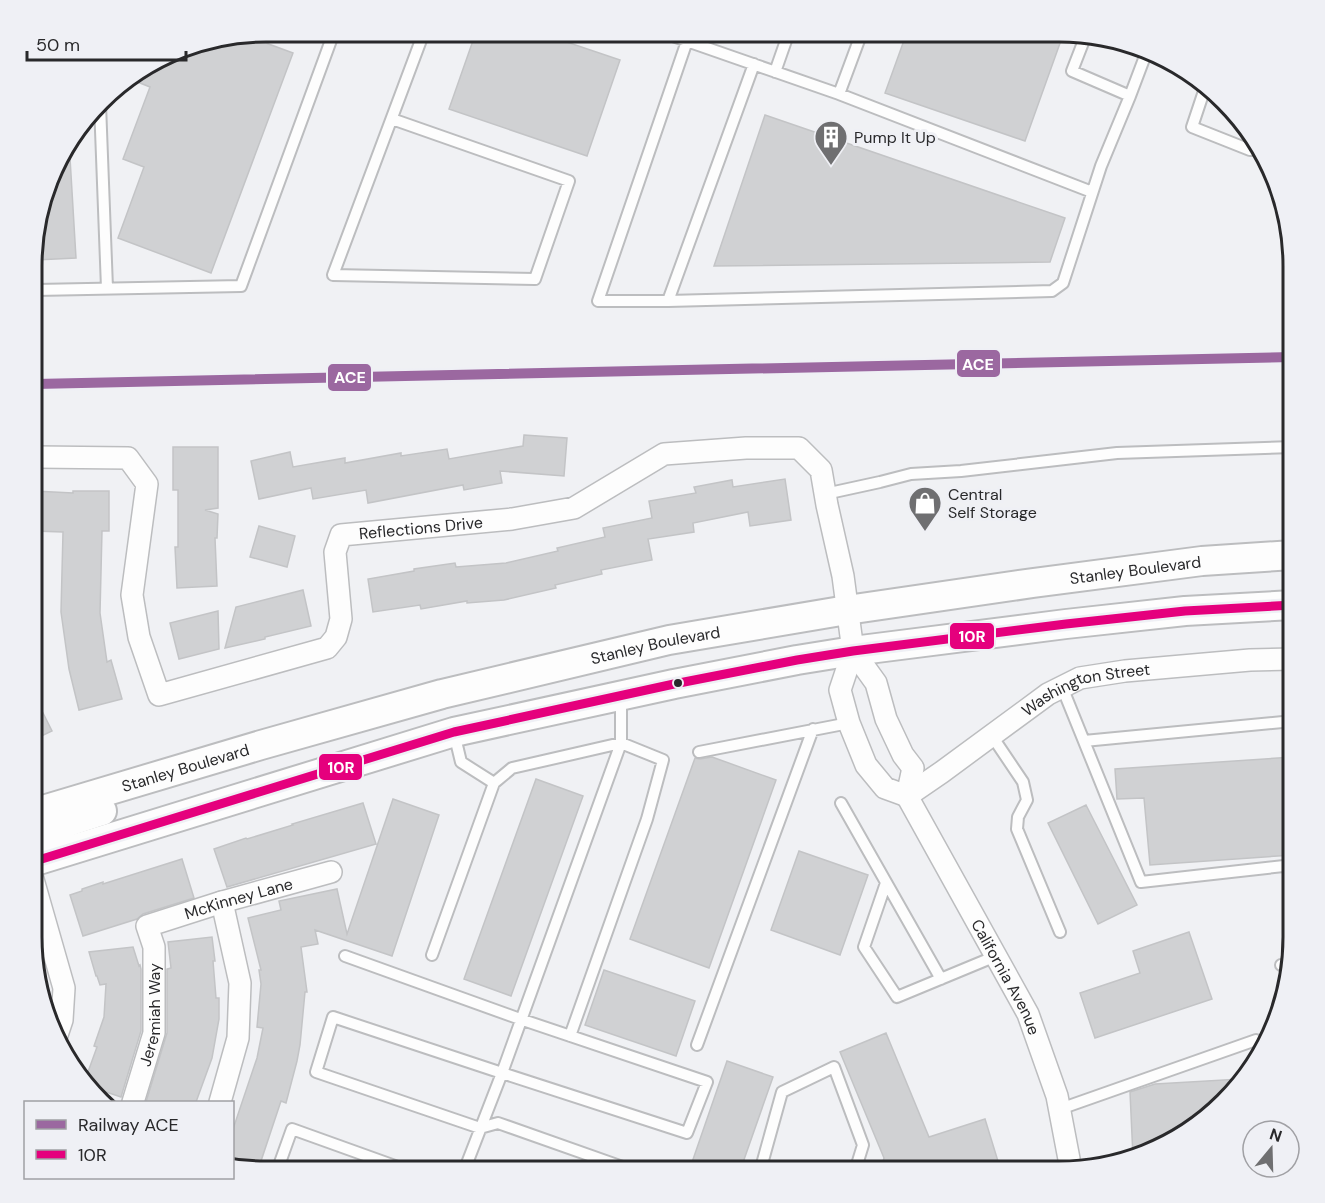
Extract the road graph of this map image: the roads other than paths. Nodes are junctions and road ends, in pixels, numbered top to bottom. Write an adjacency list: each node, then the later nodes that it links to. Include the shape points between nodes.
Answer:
1 (330, 42): 18 (lane, via 241,286)
2 (420, 42): 15 (lane)
3 (687, 42): 20 (lane, via 598,301)
4 (690, 42): 9 (lane)
5 (786, 42): 10 (lane)
6 (858, 42): 11 (lane)
7 (1083, 43): 13 (lane, via 1072,72)
8 (1144, 59): 13 (lane)
9 (754, 64): 10 (lane); 20 (lane)
10 (775, 72): 11 (lane)
11 (839, 94): 17 (lane)
12 (1203, 95): 16 (lane, via 1192,127)
13 (1130, 96): 17 (lane)
14 (100, 116): 18 (lane)
15 (392, 119): 15 (lane, via 333,275 535,279 569,181)
16 (1251, 150)
17 (1092, 192): 20 (lane, via 1064,283 1052,291)
18 (107, 288): 19 (lane)
19 (42, 290)
20 (668, 301)
21 (1283, 447): 23 (lane, via 1117,453 911,474)
22 (42, 457): 23 (street, Reflections Drive, via 128,459 147,484 132,595 139,637 159,695 327,648 341,619 334,552 341,535 512,519 574,508 664,454 799,448 821,470)
23 (825, 494): 26 (street, Reflections Drive)
24 (1283, 556): 26 (main road, Stanley Boulevard, via 1191,562)
25 (1283, 606): 27 (main road, via 1185,611)
26 (847, 610): 27 (street); 30 (main road, Stanley Boulevard, via 669,640)
27 (853, 651): 31 (main road); 33 (street, via 840,690); 42 (street, via 876,683 886,719 913,768)
28 (1283, 658): 29 (street, Washington Street, via 1125,671 1080,678)
29 (1062, 687): 36 (street, Washington Street); 37 (lane)
30 (442, 694): 35 (main road); 39 (main road, Stanley Boulevard)
31 (621, 696): 35 (main road); 38 (lane)
32 (1283, 722): 37 (lane)
33 (849, 723): 34 (lane); 42 (street, via 866,765 885,788)
34 (813, 729): 40 (lane); 62 (lane)
35 (454, 732): 41 (lane, via 461,762); 46 (main road)
36 (992, 736): 42 (street, Washington Street); 53 (lane, via 1023,782 1027,800 1018,817 1017,830)
37 (1084, 741): 47 (lane, via 1141,882)
38 (621, 743): 41 (lane, via 512,768); 58 (lane); 60 (lane, via 663,760 647,819)
39 (261, 745): 44 (main road, Stanley Boulevard); 45 (main road, via 234,763 187,783 69,822)
40 (699, 752)
41 (494, 783): 54 (lane)
42 (907, 796): 56 (street, California Avenue)
43 (841, 803): 49 (lane)
44 (42, 810)
45 (42, 837)
46 (42, 859)
47 (1283, 866)
48 (331, 872): 50 (street, McKinney Lane)
49 (886, 883): 57 (lane); 57 (lane, via 864,947 897,997)
50 (222, 902): 52 (street, McKinney Lane); 65 (street, via 240,983 238,1038)
51 (42, 911): 59 (street, via 64,988)
52 (147, 927): 64 (street, Jeremiah Way, via 154,947 154,1033)
53 (1060, 932)
54 (432, 955)
55 (345, 956): 58 (lane)
56 (996, 956): 57 (lane); 66 (street, California Avenue, via 1028,1014)
57 (941, 979)
58 (520, 1019): 60 (lane); 63 (lane)
59 (60, 1026)
60 (570, 1036): 63 (lane, via 706,1082 687,1132)
61 (1256, 1040): 66 (lane)
62 (697, 1045)
63 (502, 1073): 67 (lane); 67 (lane, via 333,1017 316,1072)
64 (132, 1101)
65 (220, 1101)
66 (1060, 1109): 74 (street, California Avenue)
67 (480, 1128): 70 (lane); 71 (lane, via 498,1123)
68 (281, 1161): 69 (lane, via 292,1129)
69 (381, 1161)
70 (468, 1161)
71 (606, 1161)
72 (763, 1161): 73 (lane, via 782,1092 834,1067 863,1145)
73 (858, 1161)
74 (1069, 1161)

